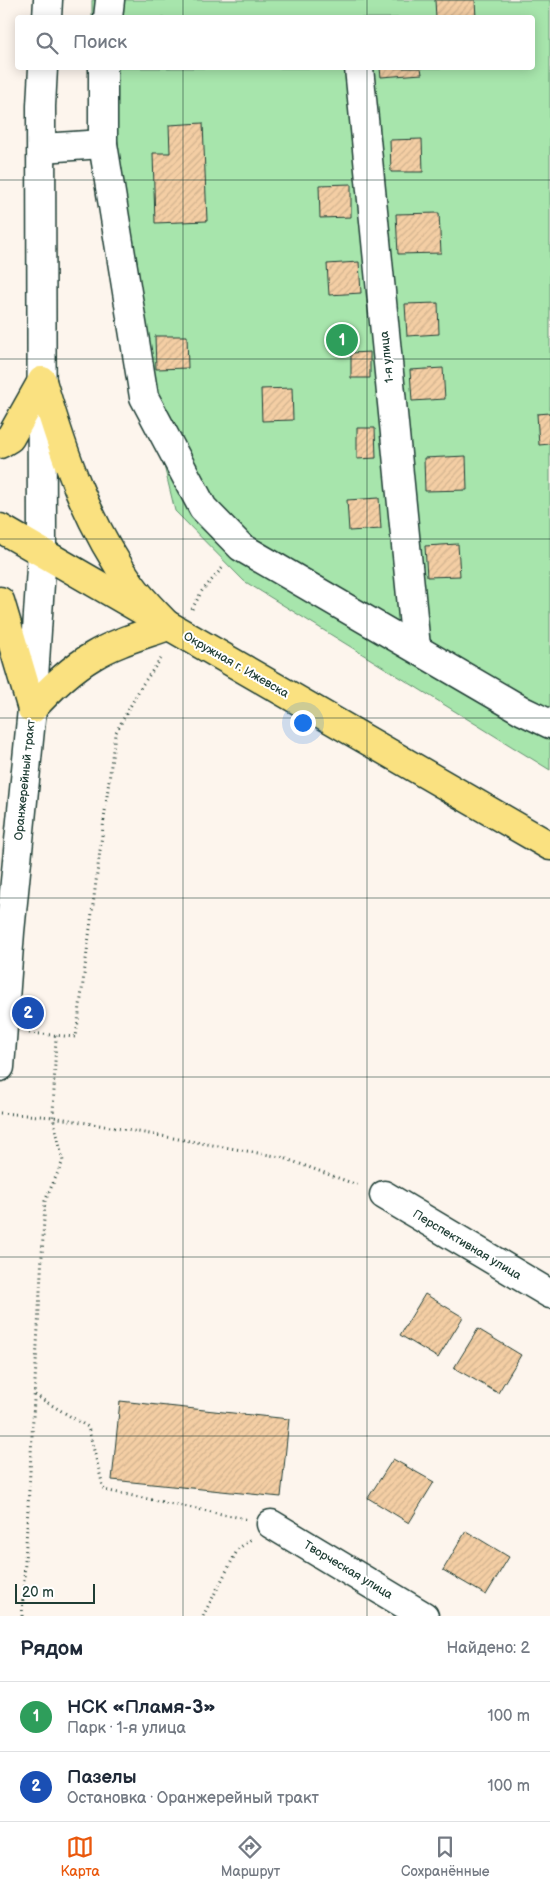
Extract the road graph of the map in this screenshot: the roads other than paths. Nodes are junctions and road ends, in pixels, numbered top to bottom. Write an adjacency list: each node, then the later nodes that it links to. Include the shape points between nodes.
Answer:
1 (48, 0): 3 (street)
2 (110, 0): 4 (street)
3 (47, 15)
4 (108, 15)
5 (43, 70): 9 (street, Оранжерейный тракт)
6 (103, 70): 8 (street)
7 (359, 70): 16 (street, 1-я улица)
8 (103, 144): 9 (street); 16 (street, via 144,396 203,508 241,547)
9 (42, 148): 10 (street, Оранжерейный тракт)
10 (42, 381): 11 (main road, via 10,438); 13 (street, Оранжерейный тракт); 15 (main road, via 79,492 108,550 134,588)
11 (0, 444)
12 (0, 528): 13 (main road, Окружная г. Ижевска)
13 (42, 552): 15 (main road, Окружная г. Ижевска); 17 (street, Оранжерейный тракт)
14 (0, 601): 17 (main road)
15 (174, 629): 17 (main road, via 112,646 92,656 57,682); 19 (main road, Окружная г. Ижевска)
16 (416, 647): 18 (street)
17 (32, 709): 20 (street, Оранжерейный тракт)
18 (550, 724)
19 (550, 846)
20 (5, 932): 21 (street, Оранжерейный тракт)
21 (0, 1066)
22 (384, 1195): 23 (street, Перспективная улица)
23 (550, 1294)
24 (271, 1524): 25 (street, Творческая улица)
25 (424, 1616)

